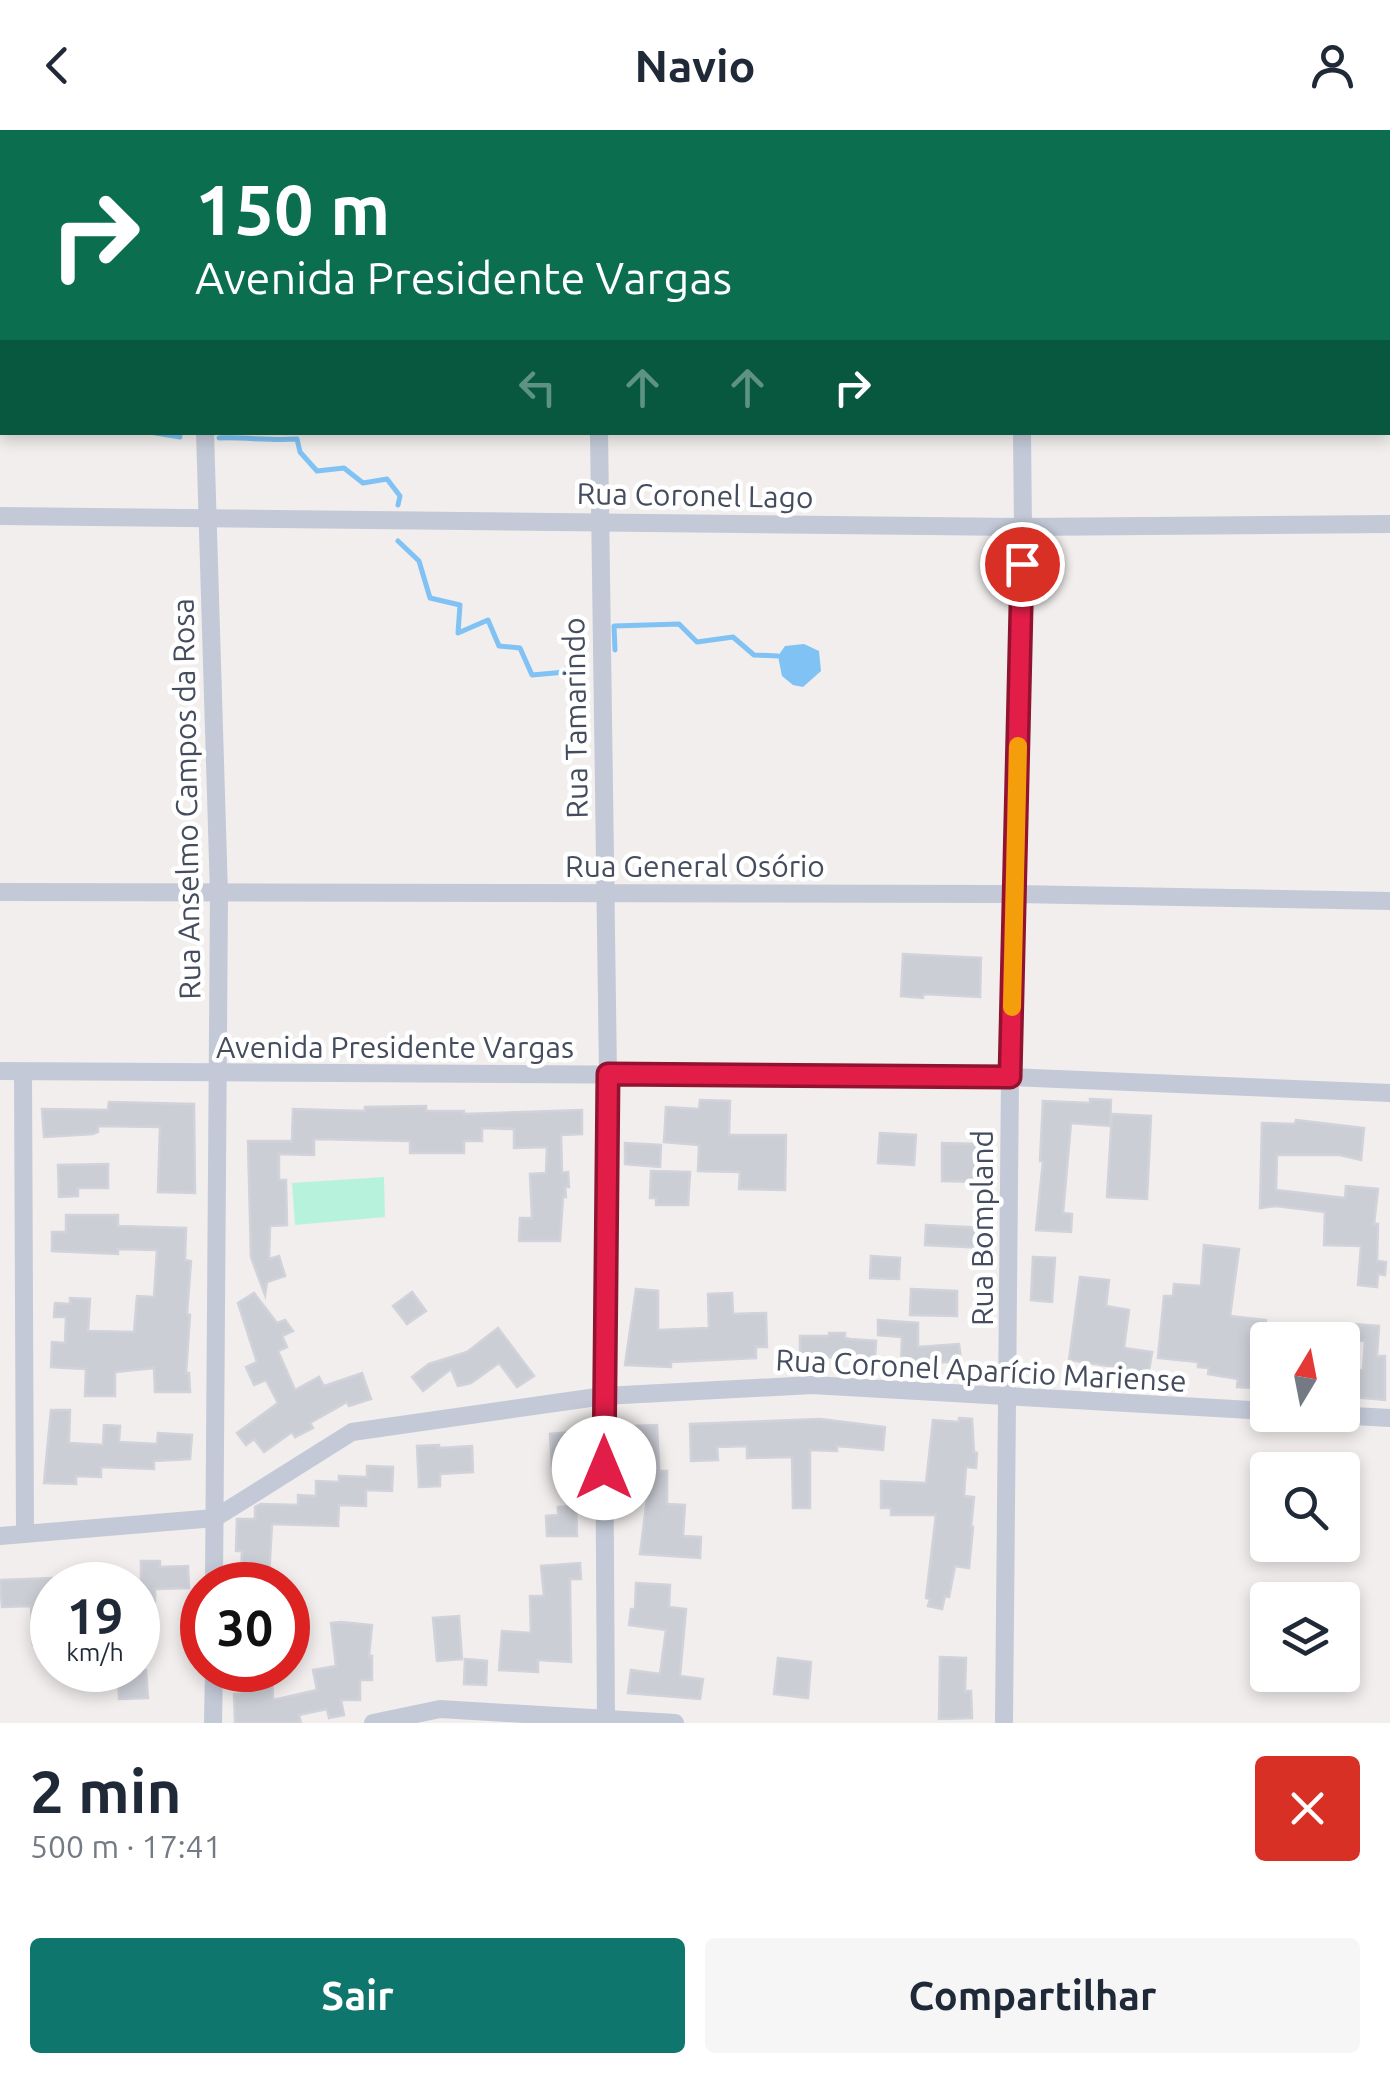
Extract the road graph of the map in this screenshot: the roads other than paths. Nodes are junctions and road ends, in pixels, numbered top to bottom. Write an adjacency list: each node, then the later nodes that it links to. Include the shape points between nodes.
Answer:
1 (205, 435): 5 (street, Rua Anselmo Campos da Rosa)
2 (599, 435): 6 (street, Rua Tamarindo)
3 (1022, 435): 8 (street, Rua Bompland)
4 (0, 516): 5 (street, Rua Coronel Lago)
5 (207, 516): 6 (street, Rua Coronel Lago); 11 (street, Rua Anselmo Campos da Rosa)
6 (600, 520): 8 (street, Rua Coronel Lago); 10 (street, Rua Tamarindo)
7 (1390, 524): 8 (street, Rua Coronel Lago)
8 (1023, 527): 12 (street, Rua Bompland)
9 (0, 892): 11 (street, Rua General Osório)
10 (605, 893): 11 (street, Rua General Osório); 12 (street, Rua General Osório); 17 (street, Rua Tamarindo)
11 (220, 894): 16 (street, Rua Anselmo Campos da Rosa)
12 (1015, 894): 13 (street, Rua General Osório); 18 (street, Rua Bompland)
13 (1390, 901)
14 (0, 1072): 15 (street, Avenida Presidente Vargas)
15 (23, 1072): 16 (street, Avenida Presidente Vargas); 26 (street)
16 (216, 1074): 17 (street, Avenida Presidente Vargas); 25 (street, Rua Anselmo Campos da Rosa)
17 (608, 1074): 18 (street, Avenida Presidente Vargas); 20 (street, Rua Tamarindo)
18 (1010, 1077): 19 (street, Avenida Presidente Vargas); 21 (street, Rua Bompland)
19 (1390, 1093)
20 (604, 1396): 21 (street, Rua Coronel Aparício Mariense, via 812,1385); 25 (street, Rua Coronel Aparício Mariense, via 352,1432); 31 (street, Rua Tamarindo)
21 (1009, 1396): 22 (street, Rua Coronel Aparício Mariense); 35 (street, Rua Bompland)
22 (1250, 1410)
23 (1360, 1416): 24 (street)
24 (1390, 1418)
25 (215, 1518): 26 (street, Rua Coronel Aparício Mariense); 28 (street, Rua Anselmo Campos da Rosa)
26 (24, 1533): 27 (street, Rua Coronel Aparício Mariense)
27 (0, 1536)
28 (214, 1562)
29 (214, 1692): 32 (street)
30 (440, 1716): 31 (street); 33 (street)
31 (606, 1720): 34 (street)
32 (213, 1723)
33 (373, 1723)
34 (675, 1723)
35 (1004, 1723)

